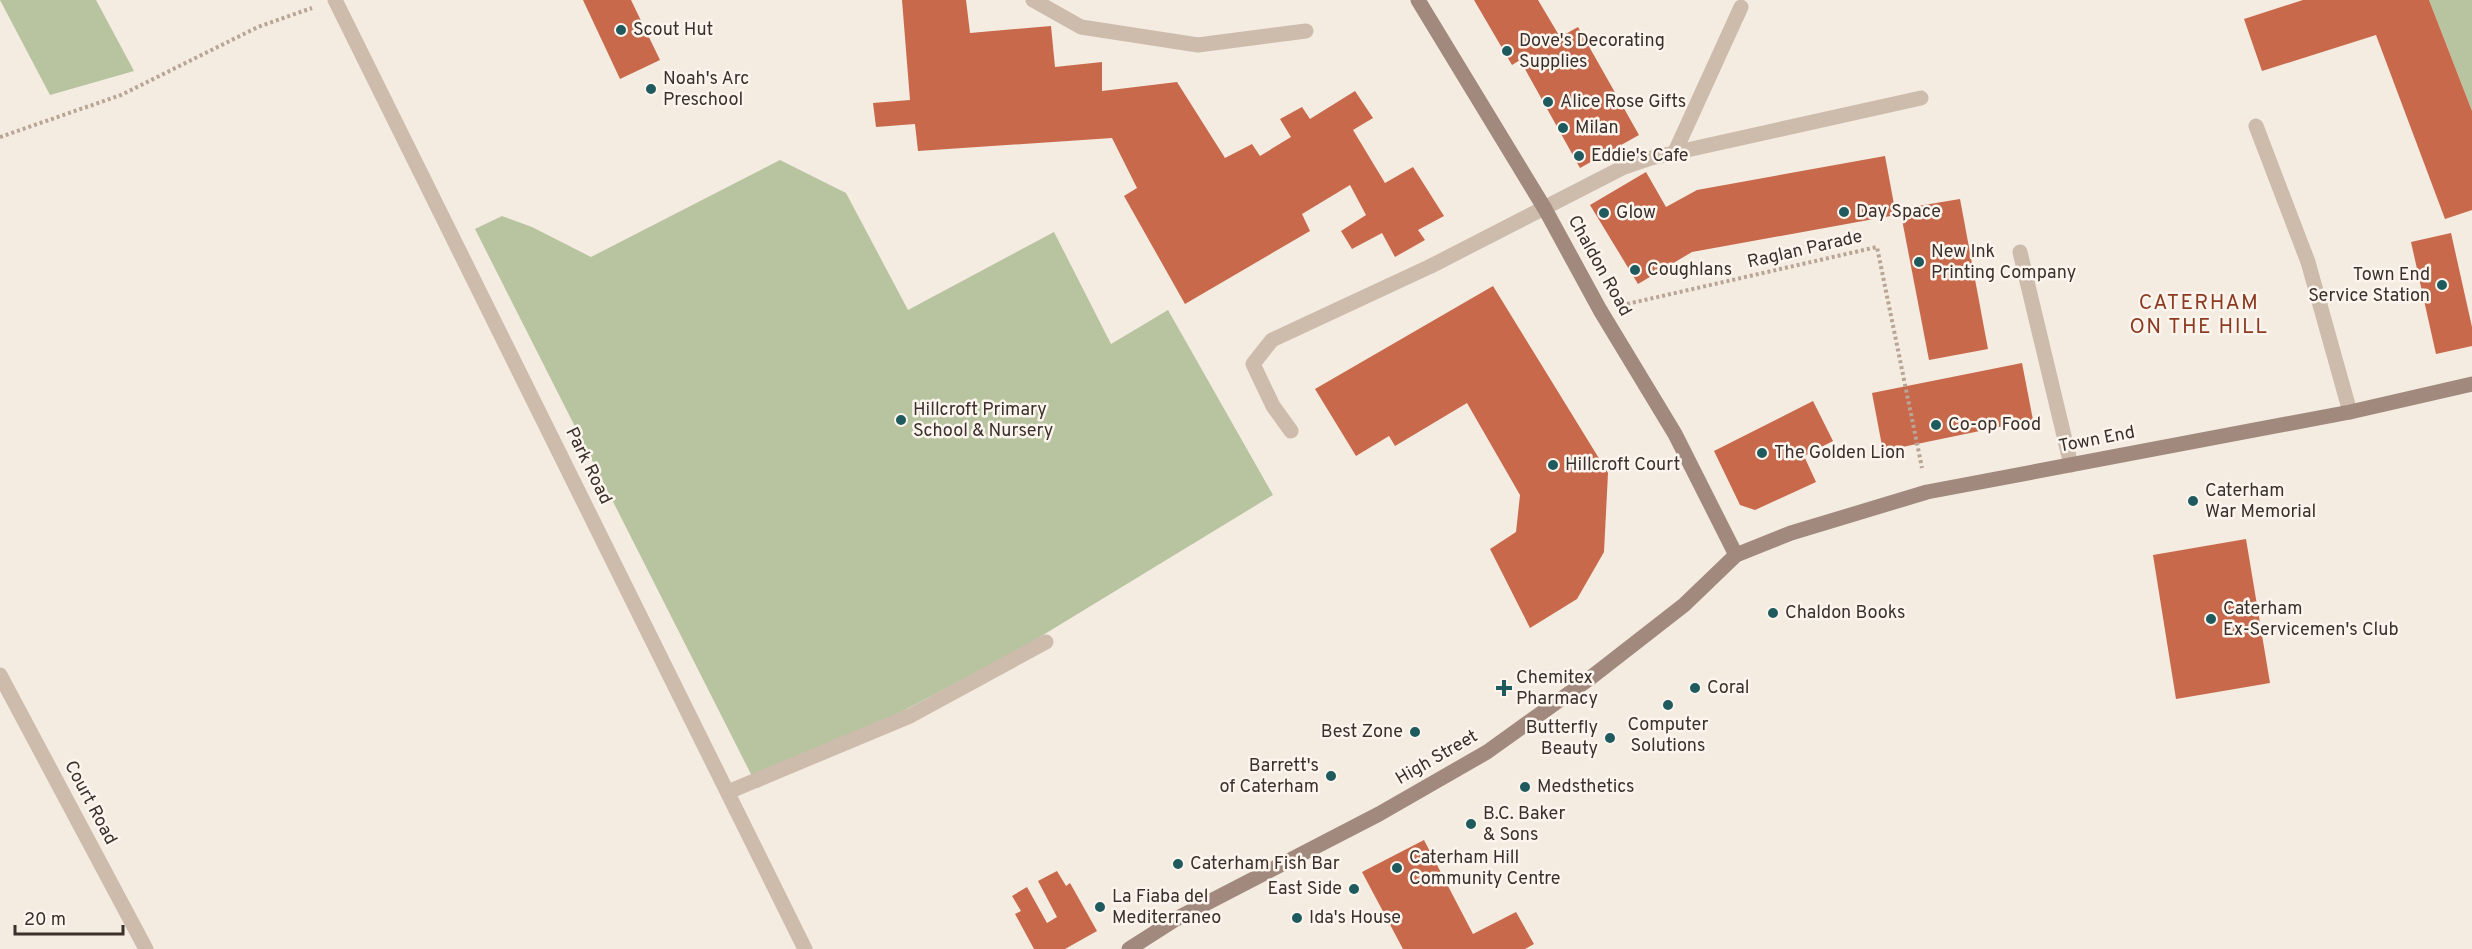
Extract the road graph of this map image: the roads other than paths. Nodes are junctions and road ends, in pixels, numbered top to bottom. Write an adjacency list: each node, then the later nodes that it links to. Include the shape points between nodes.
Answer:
1 (335, 0): 18 (street, Park Road)
2 (1033, 0): 5 (street, via 1081,27 1198,45)
3 (1418, 0): 9 (main road, Chaldon Road)
4 (1741, 7): 8 (street)
5 (1306, 31)
6 (1921, 98): 8 (street)
7 (2256, 126): 12 (street, via 2308,262)
8 (1674, 154): 9 (street, via 1622,168)
9 (1545, 209): 13 (street, via 1272,340 1253,364 1273,406); 15 (main road, Chaldon Road, via 1675,434)
10 (2020, 252): 14 (street)
11 (2472, 384): 12 (main road, Town End)
12 (2350, 412): 14 (main road, Town End)
13 (1291, 431)
14 (2071, 465): 15 (main road, Town End, via 1928,492 1801,530)
15 (1736, 555): 21 (main road, High Street, via 1684,605 1589,680 1487,752 1379,814 1176,919)
16 (1046, 642): 18 (street, via 910,716)
17 (0, 675): 19 (street, Court Road)
18 (728, 792): 20 (street, Park Road)
19 (146, 949)
20 (805, 949)
21 (1129, 949)

